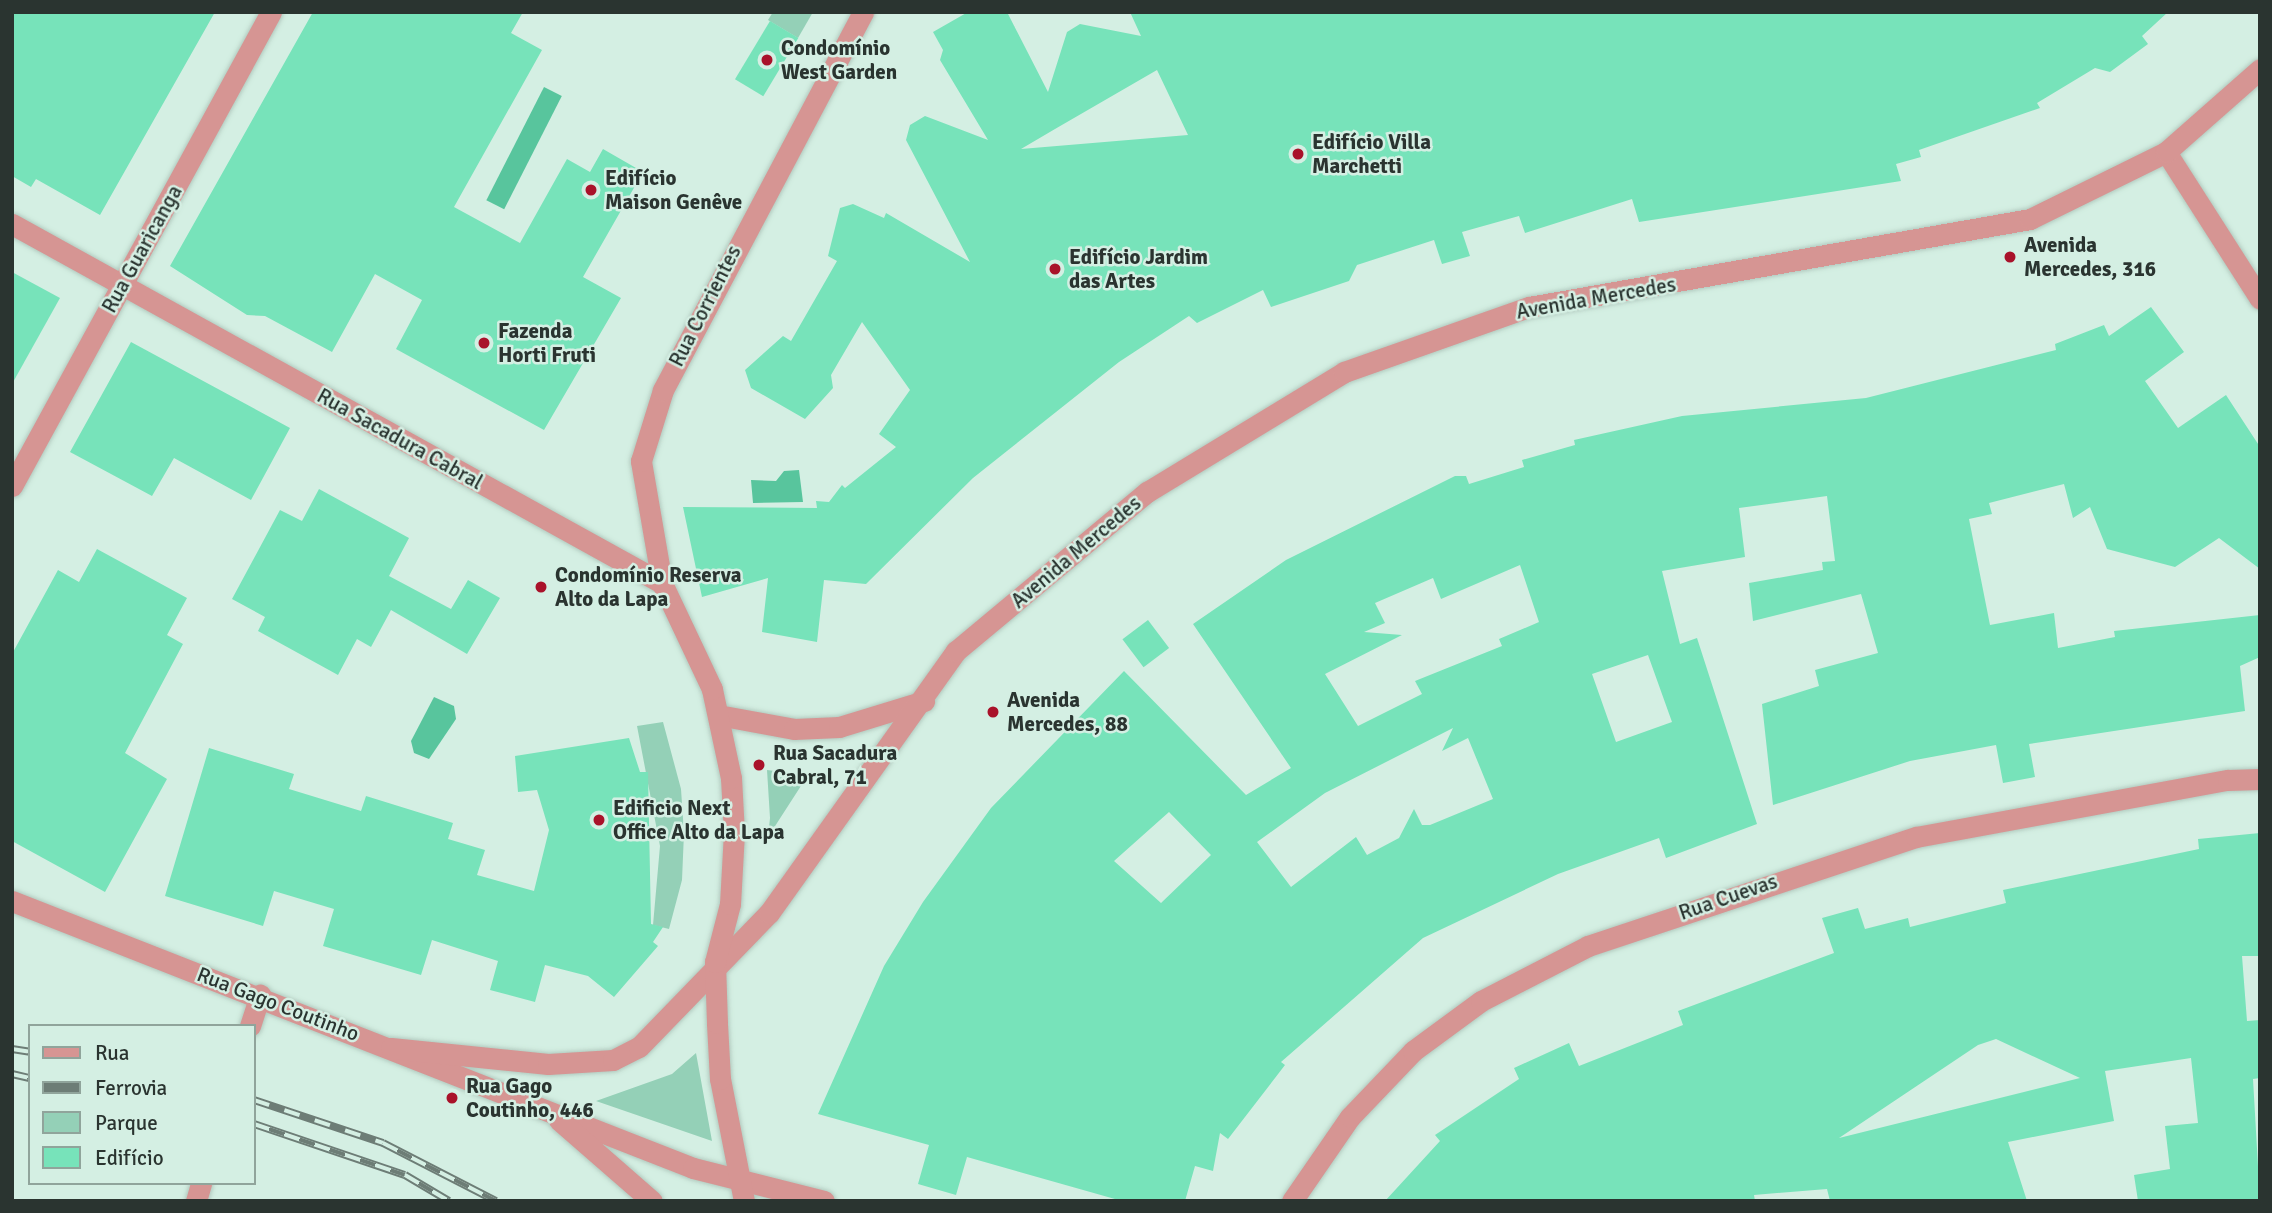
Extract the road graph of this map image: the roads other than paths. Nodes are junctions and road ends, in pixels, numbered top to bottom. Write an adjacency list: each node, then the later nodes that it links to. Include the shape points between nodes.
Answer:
1 (271, 12): 6 (street, Rua Guaricanga)
2 (863, 12): 9 (street, Rua Corrientes, via 663,390 641,461)
3 (2260, 69): 4 (street, Avenida Mercedes)
4 (2166, 152): 7 (street); 10 (street, Avenida Mercedes, via 2030,219 1529,307 1344,372 1147,492 957,651)
5 (12, 224): 6 (street, Rua Sacadura Cabral)
6 (122, 285): 8 (street, Rua Guaricanga); 9 (street, Rua Sacadura Cabral)
7 (2260, 299)
8 (12, 486)
9 (662, 583): 11 (street)
10 (924, 701): 11 (street, via 839,727 794,729); 14 (street, Avenida Mercedes, via 769,913)
11 (718, 715): 14 (street, via 734,833 730,904)
12 (2260, 779): 25 (street, Rua Cuevas, via 2228,779 1916,837 1588,946 1481,1001 1412,1051 1350,1117)
13 (12, 901): 15 (street, Rua Gago Coutinho)
14 (715, 962): 17 (street, via 664,1028 613,1060 548,1064); 19 (street, via 720,1079)
15 (260, 995): 16 (street); 17 (street, Rua Gago Coutinho)
16 (251, 1024)
17 (391, 1048): 18 (street, Rua Gago Coutinho)
18 (545, 1107): 20 (street, Rua Gago Coutinho, via 693,1168); 22 (street)
19 (733, 1153): 20 (street); 21 (street)
20 (738, 1177): 21 (street, Rua Gago Coutinho); 23 (street)
21 (780, 1196): 24 (street, Rua Gago Coutinho)
22 (652, 1201)
23 (744, 1201)
24 (824, 1201)
25 (1292, 1201)

